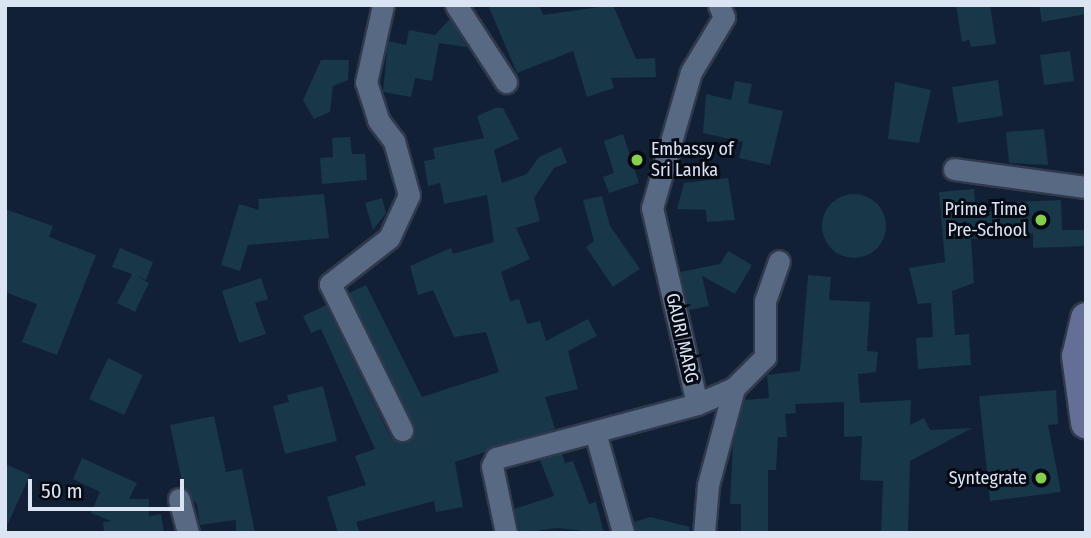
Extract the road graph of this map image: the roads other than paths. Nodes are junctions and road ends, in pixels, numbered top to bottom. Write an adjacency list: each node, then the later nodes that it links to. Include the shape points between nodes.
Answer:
1 (383, 5): 12 (street, via 366,82 378,120 394,141 409,195 388,238 330,284)
2 (456, 5): 4 (street)
3 (719, 5): 10 (street, GAURI MARG, via 724,17 691,72 652,208)
4 (506, 82)
5 (954, 169): 6 (street)
6 (1086, 187)
7 (779, 261): 9 (street, via 765,301 765,357)
8 (1086, 318): 11 (street, via 1077,356)
9 (734, 388): 10 (street); 18 (street, via 708,485)
10 (697, 404): 13 (street, GAURI MARG)
11 (1086, 423)
12 (402, 430)
13 (595, 432): 15 (street); 17 (street, GAURI MARG, via 496,458 492,466)
14 (179, 499): 16 (street)
15 (623, 532)
16 (188, 533)
17 (506, 533)
18 (704, 533)

